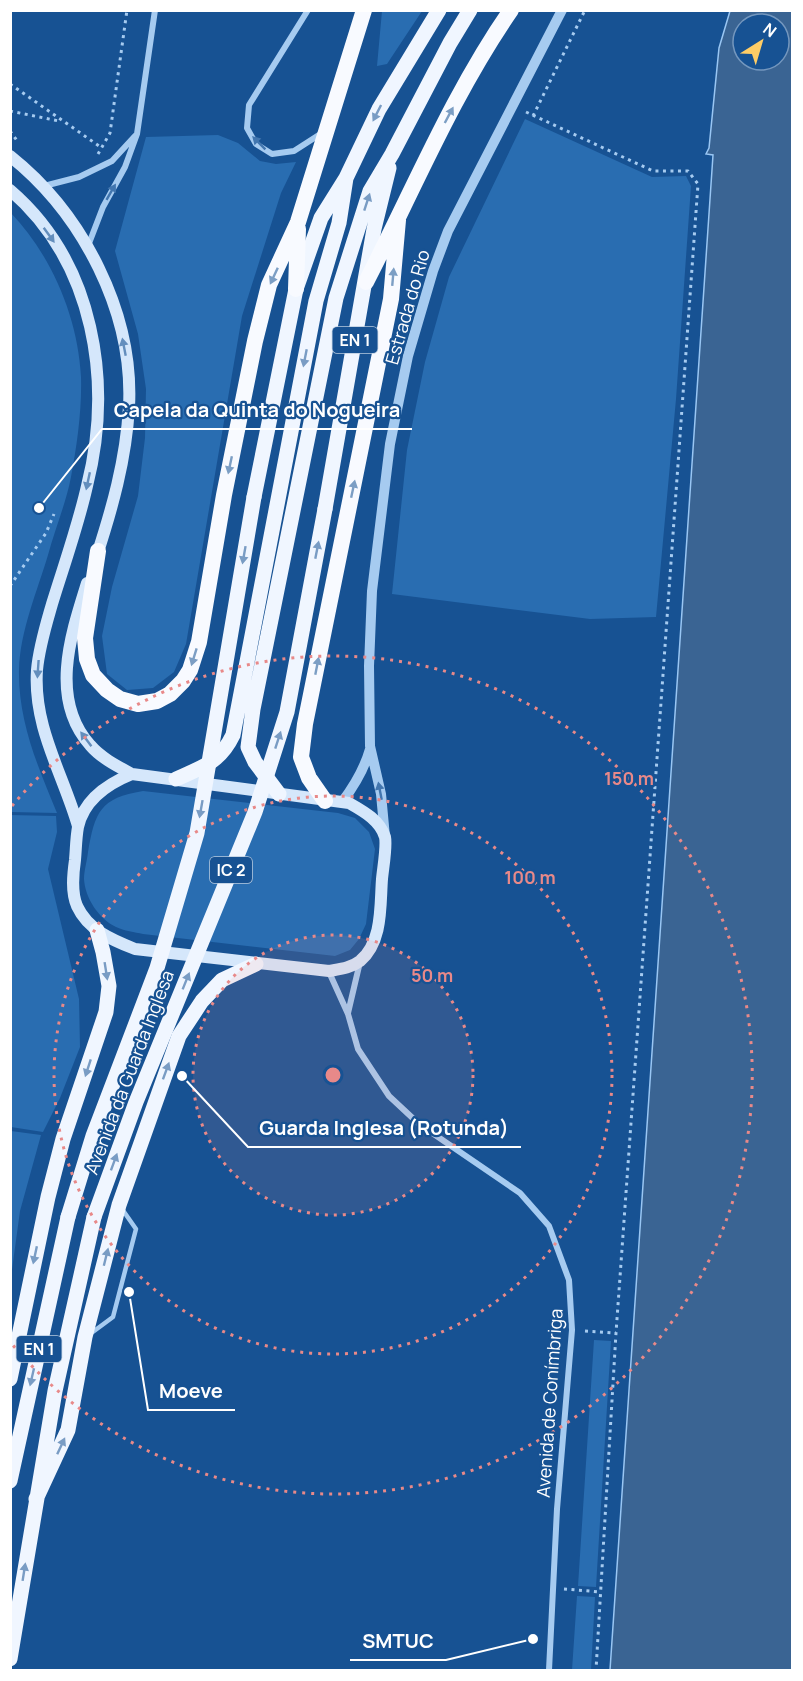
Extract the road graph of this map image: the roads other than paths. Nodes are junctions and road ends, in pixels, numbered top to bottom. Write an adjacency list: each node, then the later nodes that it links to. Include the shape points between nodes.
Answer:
1 (155, 10): 9 (street)
2 (308, 10): 8 (street, one-way to 2, via 294,151 272,154 256,144 247,128 249,105)
3 (364, 10): 8 (highway)
4 (439, 10): 12 (main road, one-way to 12, via 379,109)
5 (470, 10): 10 (main road)
6 (511, 10): 15 (highway, one-way to 6, via 488,43)
7 (562, 10): 22 (street, Estrada do Rio, via 448,231 408,356 390,444 372,591)
8 (327, 129): 16 (highway)
9 (137, 134): 13 (street, via 112,161 79,177); 17 (street, one-way to 9)
10 (392, 154): 18 (main road); 25 (main road, one-way to 10, via 248,747 253,709 336,298 370,191)
11 (10, 156): 13 (main road)
12 (346, 178): 19 (main road, Avenida da Guarda Inglesa, via 321,218); 24 (main road, one-way to 24, via 339,223 316,301 233,735 216,760)
13 (44, 186): 17 (main road)
14 (10, 190): 28 (main road, one-way to 28, via 62,253 89,316 98,372 100,405 88,486 42,640 37,670 43,731)
15 (398, 220): 18 (highway); 26 (highway, one-way to 15, via 309,778 301,757 305,723 391,299)
16 (298, 222): 19 (highway); 21 (highway, one-way to 21, via 269,285 255,341 199,642 183,681 157,701 138,704 120,699 93,675 85,638)
17 (88, 246): 21 (main road, one-way to 17, via 120,476 129,405 127,364 118,321)
18 (366, 282): 20 (main road, EN 1)
19 (296, 289): 36 (main road, Avenida da Guarda Inglesa / IC 2, one-way to 36, bridge, via 254,497 197,833 157,968 93,1136)
20 (325, 509): 37 (main road, Avenida da Guarda Inglesa / IC 2, one-way to 20, bridge, via 136,1102 255,812 287,712)
21 (98, 551): 23 (main road, one-way to 21, via 108,760 80,732 71,712 66,684 73,626)
22 (370, 746): 27 (street, Estrada do Rio, via 359,780); 29 (street, Estrada do Rio, one-way to 22, via 381,794)
23 (132, 774): 24 (main road); 28 (main road, via 101,790)
24 (177, 779): 25 (main road)
25 (279, 794): 26 (main road)
26 (325, 801): 27 (main road)
27 (342, 802): 29 (main road, via 367,813)
28 (78, 826): 30 (main road, via 72,880 76,905)
29 (385, 838): 31 (main road, via 378,929)
30 (97, 930): 32 (main road, via 135,949); 39 (main road, one-way to 39, via 109,986 106,1012 63,1139)
31 (360, 961): 33 (main road); 34 (street, Avenida de Conímbriga)
32 (256, 964): 33 (main road); 35 (main road, one-way to 32, via 179,1036 202,1001 222,980)
33 (329, 971): 34 (street, Avenida de Conímbriga)
34 (348, 1014): 43 (street, Avenida de Conímbriga, via 358,1049 389,1096 419,1124 520,1193 549,1227 569,1280 572,1330)
35 (119, 1204): 38 (main road, one-way to 35); 38 (lane, via 136,1229 113,1317)
36 (68, 1217): 40 (main road, Avenida da Guarda Inglesa / EN 1, one-way to 40)
37 (94, 1217): 41 (main road, Avenida da Guarda Inglesa / EN 1, via 55,1391)
38 (86, 1337): 41 (main road, one-way to 38, via 68,1430)
39 (10, 1379)
40 (10, 1481)
41 (36, 1499): 42 (main road, Avenida da Guarda Inglesa / EN 1, one-way to 41)
42 (10, 1659)
43 (549, 1671)

